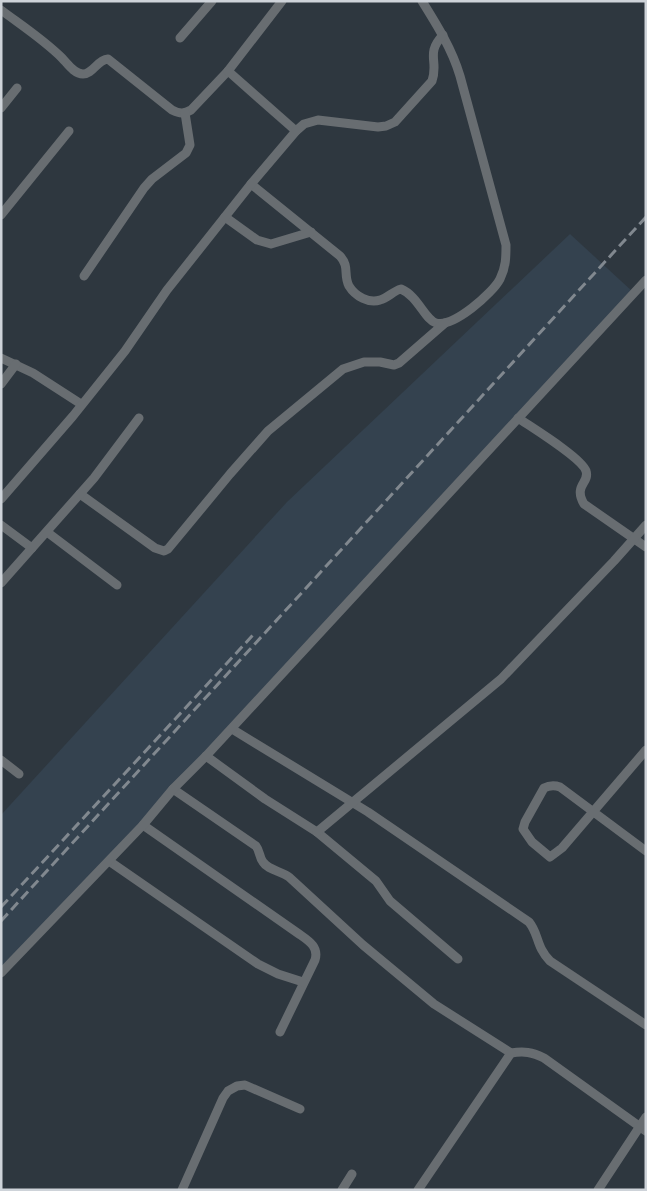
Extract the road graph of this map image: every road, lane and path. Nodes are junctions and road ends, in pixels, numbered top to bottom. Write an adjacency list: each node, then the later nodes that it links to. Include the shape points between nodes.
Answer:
1 (212, 1): 6 (street)
2 (282, 1): 7 (street)
3 (422, 1): 5 (street)
4 (1, 10): 10 (street, via 77,72 89,72 102,59 108,59 172,110 178,114)
5 (443, 35): 12 (street, via 434,47 432,81 395,122 378,127 318,120 304,124); 19 (street, via 460,76 502,229 506,258 505,269 491,290 466,312)
6 (180, 38)
7 (228, 71): 10 (street); 12 (street)
8 (17, 88): 9 (street)
9 (1, 108)
10 (185, 113): 17 (street, via 190,145 186,154 144,188)
11 (69, 131): 14 (street)
12 (296, 131): 13 (street)
13 (251, 184): 15 (street); 16 (street)
14 (1, 215)
15 (225, 217): 16 (street, via 257,240 271,244); 23 (street, via 167,290 125,351)
16 (311, 232): 19 (street, via 345,262 349,286 365,300 382,300 401,289 413,296 430,319)
17 (84, 276)
18 (646, 280): 25 (street)
19 (445, 323): 26 (street, via 399,363 364,362 343,369 268,431 164,551 155,548)
20 (1, 358): 21 (street)
21 (16, 364): 22 (street); 23 (street)
22 (1, 384)
23 (81, 404): 27 (street)
24 (139, 418): 26 (street)
25 (518, 418): 31 (street, via 583,466 586,476 580,496 584,504); 36 (street)
26 (80, 494): 30 (street)
27 (1, 499)
28 (1, 525): 33 (street)
29 (646, 525): 31 (street)
30 (47, 532): 33 (street); 35 (street)
31 (634, 539): 32 (street); 42 (street, via 501,679)
32 (646, 547)
33 (32, 548): 34 (street)
34 (1, 583)
35 (117, 584)
36 (232, 728): 38 (street); 42 (street)
37 (646, 750): 43 (street)
38 (206, 756): 41 (street); 45 (street)
39 (1, 760): 40 (street)
40 (19, 774)
41 (173, 789): 44 (street); 53 (street, via 256,846 262,861 289,877 434,1004)
42 (353, 803): 45 (street); 51 (street, via 529,922 550,961)
43 (593, 811): 43 (street, via 560,787 548,786 523,829 526,836 550,857 562,848); 46 (street)
44 (143, 825): 47 (street); 50 (street, via 309,942 317,953)
45 (317, 832): 48 (street, via 376,881 390,901)
46 (646, 851)
47 (109, 861): 49 (street); 50 (street, via 258,964)
48 (458, 959)
49 (1, 973)
50 (303, 982): 52 (street)
51 (646, 1025)
52 (280, 1032)
53 (511, 1052): 56 (street, via 529,1052 544,1058); 60 (street)
54 (300, 1109): 58 (street, via 245,1085 228,1091 218,1106)
55 (646, 1117): 56 (street)
56 (643, 1129): 61 (street)
57 (352, 1174): 59 (street)
58 (182, 1190)
59 (342, 1190)
60 (418, 1190)
61 (598, 1190)

